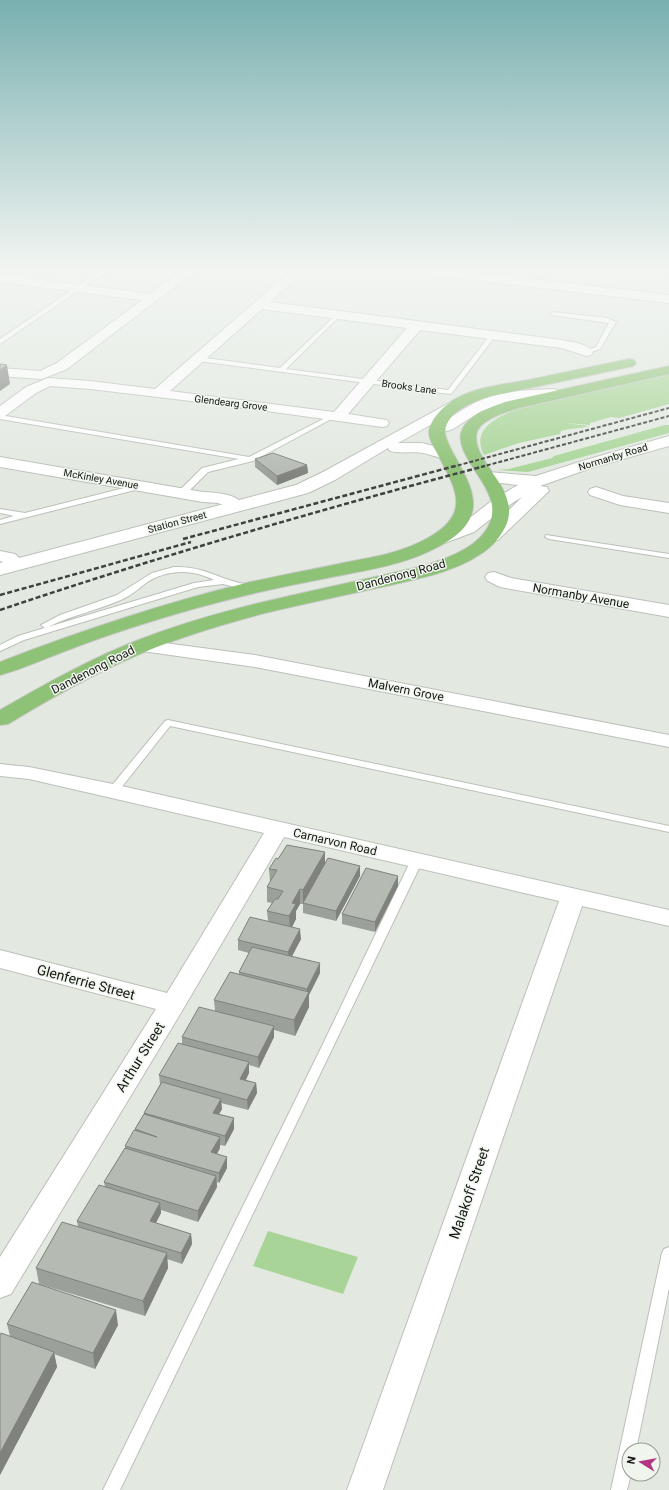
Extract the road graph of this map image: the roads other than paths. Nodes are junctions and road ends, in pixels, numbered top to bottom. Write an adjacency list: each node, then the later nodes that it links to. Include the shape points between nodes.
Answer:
1 (96, 341): 14 (street)
2 (219, 341): 9 (street)
3 (312, 341): 11 (lane)
4 (403, 341): 15 (street)
5 (489, 341): 15 (lane, Brooks Lane, via 450,392)
6 (538, 341): 8 (street, via 566,344)
7 (602, 341): 8 (lane, via 598,348)
8 (586, 352)
9 (198, 359): 11 (lane); 16 (street)
10 (646, 359): 18 (highway, via 489,392)
11 (281, 370): 15 (lane)
12 (669, 370): 17 (highway, Dandenong Road)
13 (0, 372): 14 (street, Glendearg Grove)
14 (46, 378): 16 (street, Glendearg Grove); 19 (street)
15 (368, 381): 20 (street)
16 (158, 394): 20 (street, Glendearg Grove)
17 (554, 394): 23 (street, Station Street, via 521,394 498,400 475,409); 31 (highway, Dandenong Road, via 497,409 474,424 468,433 469,444)
18 (458, 404): 23 (highway, via 442,419); 29 (street, Station Street, via 370,451)
19 (0, 413)
20 (335, 416): 22 (street, Glendearg Grove); 27 (lane)
21 (0, 417): 27 (lane)
22 (382, 423)
23 (437, 431): 25 (street, Station Street); 26 (highway, Dandenong Road)
24 (669, 441): 30 (street, Normanby Road)
25 (396, 448): 26 (street, via 422,448); 29 (street, Station Street)
26 (446, 454): 44 (highway, Dandenong Road, via 465,492 465,508 456,525)
27 (250, 458): 35 (lane, via 205,470)
28 (0, 462): 33 (street, McKinley Avenue)
29 (350, 465): 37 (street, Station Street, via 302,489)
30 (558, 475): 32 (street, Normanby Road); 43 (street, Normanby Road)
31 (488, 477): 32 (street); 36 (highway, Dandenong Road)
32 (537, 481): 36 (street, Normanby Road)
33 (140, 486): 35 (street, McKinley Avenue); 40 (lane)
34 (596, 492): 38 (street, via 620,500)
35 (182, 493): 37 (street, McKinley Avenue, via 203,497)
36 (500, 503): 43 (highway, Dandenong Road, via 501,518); 44 (street, Normanby Road, via 468,528)
37 (229, 508): 47 (street, Station Street)
38 (669, 508)
39 (0, 511): 40 (lane)
40 (27, 516): 41 (lane)
41 (0, 522)
42 (568, 532): 46 (lane, via 547,538)
43 (492, 536): 54 (highway, Dandenong Road, via 473,552 437,567 241,614)
44 (429, 544): 51 (highway, Dandenong Road, via 393,558)
45 (0, 556): 47 (street, via 9,558)
46 (669, 556)
47 (17, 564): 48 (street, Station Street)
48 (0, 569)
49 (494, 577): 52 (street, Normanby Avenue, via 512,584)
50 (223, 581): 51 (lane); 53 (lane, via 168,592); 53 (lane, via 195,570 176,569 165,572 153,576 124,595 69,614)
51 (250, 588): 56 (highway, Dandenong Road, via 148,616)
52 (669, 611)
53 (21, 638): 55 (lane)
54 (142, 646): 57 (highway, Dandenong Road); 60 (street, Malvern Grove, via 255,661)
55 (0, 648)
56 (48, 651): 57 (highway); 58 (highway, Dandenong Road)
57 (92, 668): 59 (highway, Dandenong Road)
58 (0, 669)
59 (0, 719)
60 (669, 741)
61 (3, 771): 62 (street, Carnarvon Road, via 29,773)
62 (113, 792): 63 (street, Carnarvon Road); 64 (lane, via 168,723)
63 (278, 829): 65 (street, Carnarvon Road); 69 (street, Arthur Street)
64 (669, 829)
65 (417, 860): 66 (street, Carnarvon Road); 72 (lane)
66 (573, 896): 67 (street, Carnarvon Road); 73 (street, Malakoff Street)
67 (669, 918)
68 (0, 959): 69 (street, Glenferrie Street)
69 (173, 1004): 71 (street, Arthur Street)
70 (669, 1253): 74 (lane)
71 (0, 1284)
72 (111, 1490)
73 (365, 1490)
74 (619, 1490)

